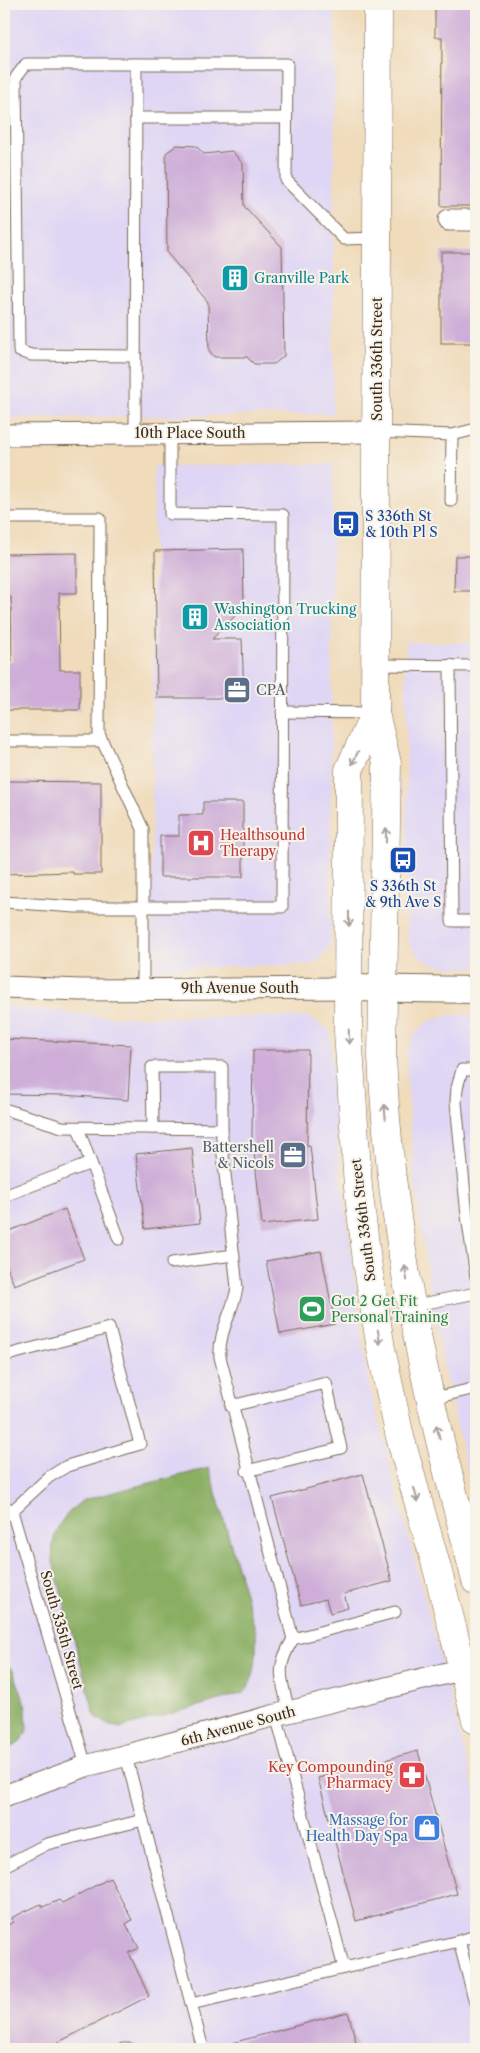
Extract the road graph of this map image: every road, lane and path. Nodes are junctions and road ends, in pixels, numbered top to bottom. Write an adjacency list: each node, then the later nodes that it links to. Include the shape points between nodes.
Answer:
1 (378, 4): 7 (main road, South 336th Street)
2 (136, 64): 3 (lane); 4 (lane, via 287,64); 8 (lane, via 26,64 16,77 19,351 31,355)
3 (136, 118): 4 (lane); 8 (lane)
4 (286, 118): 7 (lane, via 286,180 344,239)
5 (449, 220): 6 (street)
6 (476, 220)
7 (377, 238): 10 (main road, South 336th Street)
8 (136, 356): 11 (lane)
9 (476, 429): 14 (lane)
10 (376, 432): 12 (street, 10th Place South); 14 (lane); 17 (main road, South 336th Street)
11 (136, 434): 12 (street, 10th Place South); 13 (street, 10th Place South)
12 (170, 434): 20 (lane, via 170,514 283,516)
13 (4, 435)
14 (452, 435): 15 (lane)
15 (451, 501)
16 (4, 518): 23 (lane, via 100,518 99,734)
17 (375, 665): 18 (lane); 21 (main road, South 336th Street)
18 (450, 665): 19 (lane); 26 (lane, via 452,921)
19 (476, 666)
20 (282, 712): 21 (lane); 25 (lane, via 282,908)
21 (375, 713): 28 (main road, South 336th Street, one-way to 28, via 349,770); 30 (main road, South 336th Street, one-way to 21, via 387,762)
22 (4, 741): 23 (lane)
23 (102, 741): 25 (lane, via 143,829)
24 (4, 902): 25 (lane)
25 (143, 908): 29 (lane)
26 (476, 921)
27 (4, 987): 29 (street, 9th Avenue South)
28 (349, 988): 29 (street, 9th Avenue South); 30 (street, 9th Avenue South); 54 (main road, South 336th Street, one-way to 54, via 351,1098 358,1188 378,1329 400,1437)
29 (143, 989)
30 (384, 989): 31 (street, 9th Avenue South); 44 (main road, South 336th Street, one-way to 30, via 389,1154 384,1098)
31 (476, 990)
32 (476, 1070): 42 (lane, via 462,1070 456,1088 467,1216)
33 (4, 1109): 34 (lane, via 55,1126)
34 (78, 1128): 35 (lane); 37 (lane)
35 (153, 1128): 36 (lane); 36 (lane, via 152,1068 222,1067)
36 (222, 1129): 40 (lane)
37 (91, 1164): 38 (lane); 39 (lane)
38 (4, 1196)
39 (118, 1239)
40 (234, 1255): 41 (lane); 48 (lane, via 236,1296 219,1346)
41 (172, 1263)
42 (476, 1277)
43 (476, 1293): 44 (lane)
44 (412, 1306): 47 (main road, South 336th Street)
45 (4, 1356): 50 (lane, via 109,1328 140,1444 67,1466)
46 (476, 1388): 47 (lane)
47 (430, 1399): 51 (main road, South 336th Street, one-way to 47)
48 (231, 1406): 49 (lane); 49 (lane, via 326,1383 342,1448)
49 (248, 1471): 53 (lane)
50 (8, 1509): 58 (lane, South 335th Street)
51 (476, 1581)
52 (395, 1612): 53 (lane)
53 (293, 1639): 55 (lane, via 281,1662)
54 (469, 1668): 55 (street, 6th Avenue South); 56 (main road, South 336th Street)
55 (282, 1714): 57 (street, 6th Avenue South); 64 (lane)
56 (476, 1720)
57 (126, 1756): 58 (street, 6th Avenue South); 60 (lane)
58 (86, 1766): 59 (street, 6th Avenue South)
59 (4, 1796)
60 (143, 1820): 61 (lane, via 47,1844); 65 (lane)
61 (4, 1866)
62 (476, 1936): 63 (lane)
63 (459, 1941): 64 (lane); 66 (lane)
64 (344, 1968): 65 (lane)
65 (191, 2004): 69 (lane)
66 (476, 2006)
67 (122, 2049): 68 (lane)
68 (131, 2049)
69 (203, 2049)

